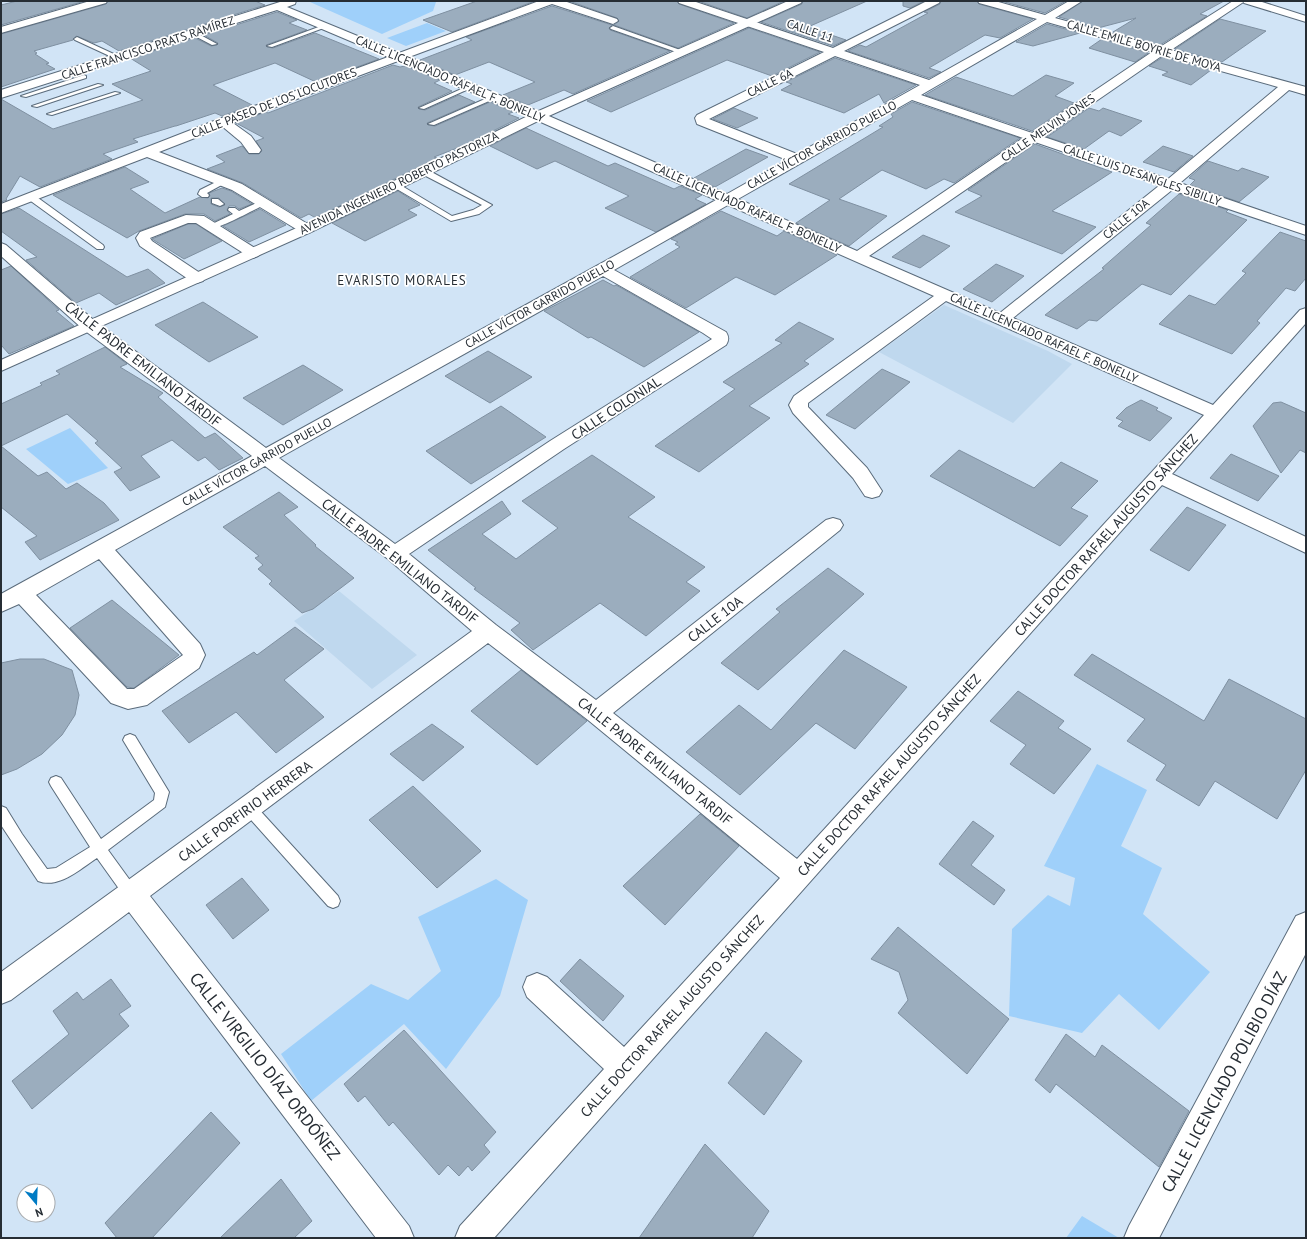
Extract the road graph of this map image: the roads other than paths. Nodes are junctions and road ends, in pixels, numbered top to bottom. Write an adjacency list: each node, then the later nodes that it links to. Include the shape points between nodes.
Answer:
1 (102, 1): 18 (street)
2 (294, 1): 12 (street, CALLE FRANCISCO PRATS RAMÍREZ)
3 (549, 1): 26 (street, CALLE PASEO DE LOS LOCUTORES)
4 (554, 1): 16 (street)
5 (683, 1): 15 (street, CALLE 11)
6 (797, 1): 15 (street, AVENIDA INGENIERO ROBERTO PASTORIZA)
7 (935, 1): 25 (street, CALLE 6A)
8 (983, 1): 14 (street, CALLE EMILE BOYRIE DE MOYA)
9 (1077, 1): 14 (street, CALLE VÍCTOR GARRIDO PUELLO)
10 (1240, 1): 23 (street, CALLE MELVIN JONES)
11 (1248, 1): 13 (street)
12 (277, 6): 17 (street, CALLE LICENCIADO RAFAEL F. BONELLY); 19 (street, CALLE FRANCISCO PRATS RAMÍREZ)
13 (1305, 17)
14 (1045, 19): 23 (street, CALLE EMILE BOYRIE DE MOYA); 30 (street, CALLE VÍCTOR GARRIDO PUELLO)
15 (746, 23): 24 (street, AVENIDA INGENIERO ROBERTO PASTORIZA); 25 (street, CALLE 11)
16 (613, 24): 24 (lane)
17 (326, 26): 22 (lane); 26 (street, CALLE LICENCIADO RAFAEL F. BONELLY)
18 (1, 30)
19 (192, 33): 21 (lane); 27 (street, CALLE FRANCISCO PRATS RAMÍREZ)
20 (77, 39): 27 (lane)
21 (214, 44)
22 (270, 46)
23 (1161, 51): 32 (street, CALLE EMILE BOYRIE DE MOYA); 49 (street, CALLE MELVIN JONES)
24 (680, 52): 46 (street, AVENIDA INGENIERO ROBERTO PASTORIZA)
25 (833, 53): 30 (street, CALLE 11); 52 (street, CALLE 6A, via 701,118 702,121)
26 (399, 56): 33 (street, CALLE LICENCIADO RAFAEL F. BONELLY); 47 (street, CALLE PASEO DE LOS LOCUTORES)
27 (116, 58): 29 (street, CALLE FRANCISCO PRATS RAMÍREZ)
28 (84, 77): 29 (lane)
29 (46, 84): 36 (street, CALLE FRANCISCO PRATS RAMÍREZ); 38 (lane); 39 (lane)
30 (930, 84): 37 (street, CALLE VÍCTOR GARRIDO PUELLO)
31 (100, 85): 39 (lane)
32 (1287, 86): 34 (street, CALLE EMILE BOYRIE DE MOYA); 55 (street, CALLE 10A)
33 (470, 87): 40 (street, CALLE LICENCIADO RAFAEL F. BONELLY); 44 (lane)
34 (1306, 91)
35 (117, 93): 41 (lane)
36 (1, 94)
37 (910, 95): 49 (street, CALLE LUIS DESANGLES SIBILLY); 52 (street, CALLE VÍCTOR GARRIDO PUELLO)
38 (24, 96)
39 (68, 96): 41 (lane); 42 (lane)
40 (494, 97): 46 (street, CALLE LICENCIADO RAFAEL F. BONELLY); 48 (lane)
41 (82, 103): 43 (lane); 45 (lane)
42 (35, 106)
43 (90, 107)
44 (422, 108)
45 (50, 114)
46 (538, 116): 53 (street, AVENIDA INGENIERO ROBERTO PASTORIZA); 59 (street, CALLE LICENCIADO RAFAEL F. BONELLY)
47 (224, 122): 50 (street, via 246,139); 51 (street, CALLE PASEO DE LOS LOCUTORES)
48 (432, 124)
49 (1034, 138): 55 (street, CALLE LUIS DESANGLES SIBILLY); 68 (street, CALLE MELVIN JONES)
50 (254, 150)
51 (147, 152): 54 (street); 58 (street, CALLE PASEO DE LOS LOCUTORES)
52 (797, 159): 59 (street, CALLE VÍCTOR GARRIDO PUELLO)
53 (423, 171): 56 (street, AVENIDA INGENIERO ROBERTO PASTORIZA); 56 (lane, via 488,205 476,212 452,219)
54 (223, 182): 57 (lane, via 203,192); 60 (street)
55 (1170, 184): 64 (street, CALLE LUIS DESANGLES SIBILLY); 73 (street, CALLE 10A)
56 (394, 185): 63 (street, AVENIDA INGENIERO ROBERTO PASTORIZA)
57 (205, 195)
58 (31, 197): 61 (street, CALLE PASEO DE LOS LOCUTORES); 65 (lane)
59 (726, 199): 68 (street, CALLE LICENCIADO RAFAEL F. BONELLY); 69 (street, CALLE VÍCTOR GARRIDO PUELLO)
60 (263, 202): 62 (lane, via 235,212); 63 (street)
61 (1, 209)
62 (210, 227): 67 (street); 70 (street, via 199,219 186,219 143,238 145,243)
63 (306, 229): 67 (street, AVENIDA INGENIERO ROBERTO PASTORIZA)
64 (1306, 231)
65 (100, 247)
66 (1, 248): 74 (street, CALLE PADRE EMILIANO TARDIF)
67 (253, 253): 70 (street, AVENIDA INGENIERO ROBERTO PASTORIZA)
68 (858, 258): 71 (street, CALLE LICENCIADO RAFAEL F. BONELLY)
69 (603, 270): 77 (street, CALLE VÍCTOR GARRIDO PUELLO); 83 (street, CALLE COLONIAL, via 709,329 720,336 720,341 557,445)
70 (197, 278): 74 (street, AVENIDA INGENIERO ROBERTO PASTORIZA)
71 (945, 295): 73 (street, CALLE LICENCIADO RAFAEL F. BONELLY); 79 (street, via 800,400 798,405 798,409 860,474)
72 (1306, 313): 76 (street, CALLE DOCTOR RAFAEL AUGUSTO SÁNCHEZ)
73 (1001, 320): 76 (street, CALLE LICENCIADO RAFAEL F. BONELLY)
74 (90, 326): 75 (street, AVENIDA INGENIERO ROBERTO PASTORIZA); 77 (street, CALLE PADRE EMILIANO TARDIF)
75 (1, 366)
76 (1216, 413): 78 (street, CALLE DOCTOR RAFAEL AUGUSTO SÁNCHEZ)
77 (265, 457): 82 (street, CALLE VÍCTOR GARRIDO PUELLO); 83 (street, CALLE PADRE EMILIANO TARDIF)
78 (1159, 476): 81 (street); 92 (street, CALLE DOCTOR RAFAEL AUGUSTO SÁNCHEZ)
79 (872, 491)
80 (833, 525): 86 (street, CALLE 10A)
81 (1306, 546)
82 (101, 548): 84 (street, CALLE VÍCTOR GARRIDO PUELLO); 84 (street, via 194,655 191,662 139,698 128,699 119,696)
83 (395, 554): 85 (street, CALLE PADRE EMILIANO TARDIF)
84 (8, 596)
85 (488, 631): 86 (street, CALLE PADRE EMILIANO TARDIF); 89 (street, CALLE PORFIRIO HERRERA)
86 (596, 713): 92 (street, CALLE PADRE EMILIANO TARDIF)
87 (130, 740): 91 (lane, via 162,792 160,803)
88 (56, 782): 91 (lane)
89 (249, 808): 93 (street, CALLE PORFIRIO HERRERA); 94 (lane)
90 (1, 812): 91 (lane, via 42,876 58,875)
91 (99, 849): 93 (lane)
92 (798, 876): 98 (street, CALLE DOCTOR RAFAEL AUGUSTO SÁNCHEZ)
93 (132, 895): 97 (street, CALLE PORFIRIO HERRERA); 99 (street, CALLE VIRGILIO DÍAZ ORDÓÑEZ)
94 (333, 901)
95 (1306, 926): 101 (street, CALLE LICENCIADO POLIBIO DÍAZ)
96 (537, 987): 98 (street)
97 (1, 990)
98 (625, 1068): 100 (street, CALLE DOCTOR RAFAEL AUGUSTO SÁNCHEZ)
99 (397, 1238)
100 (472, 1238)
101 (1141, 1238)

